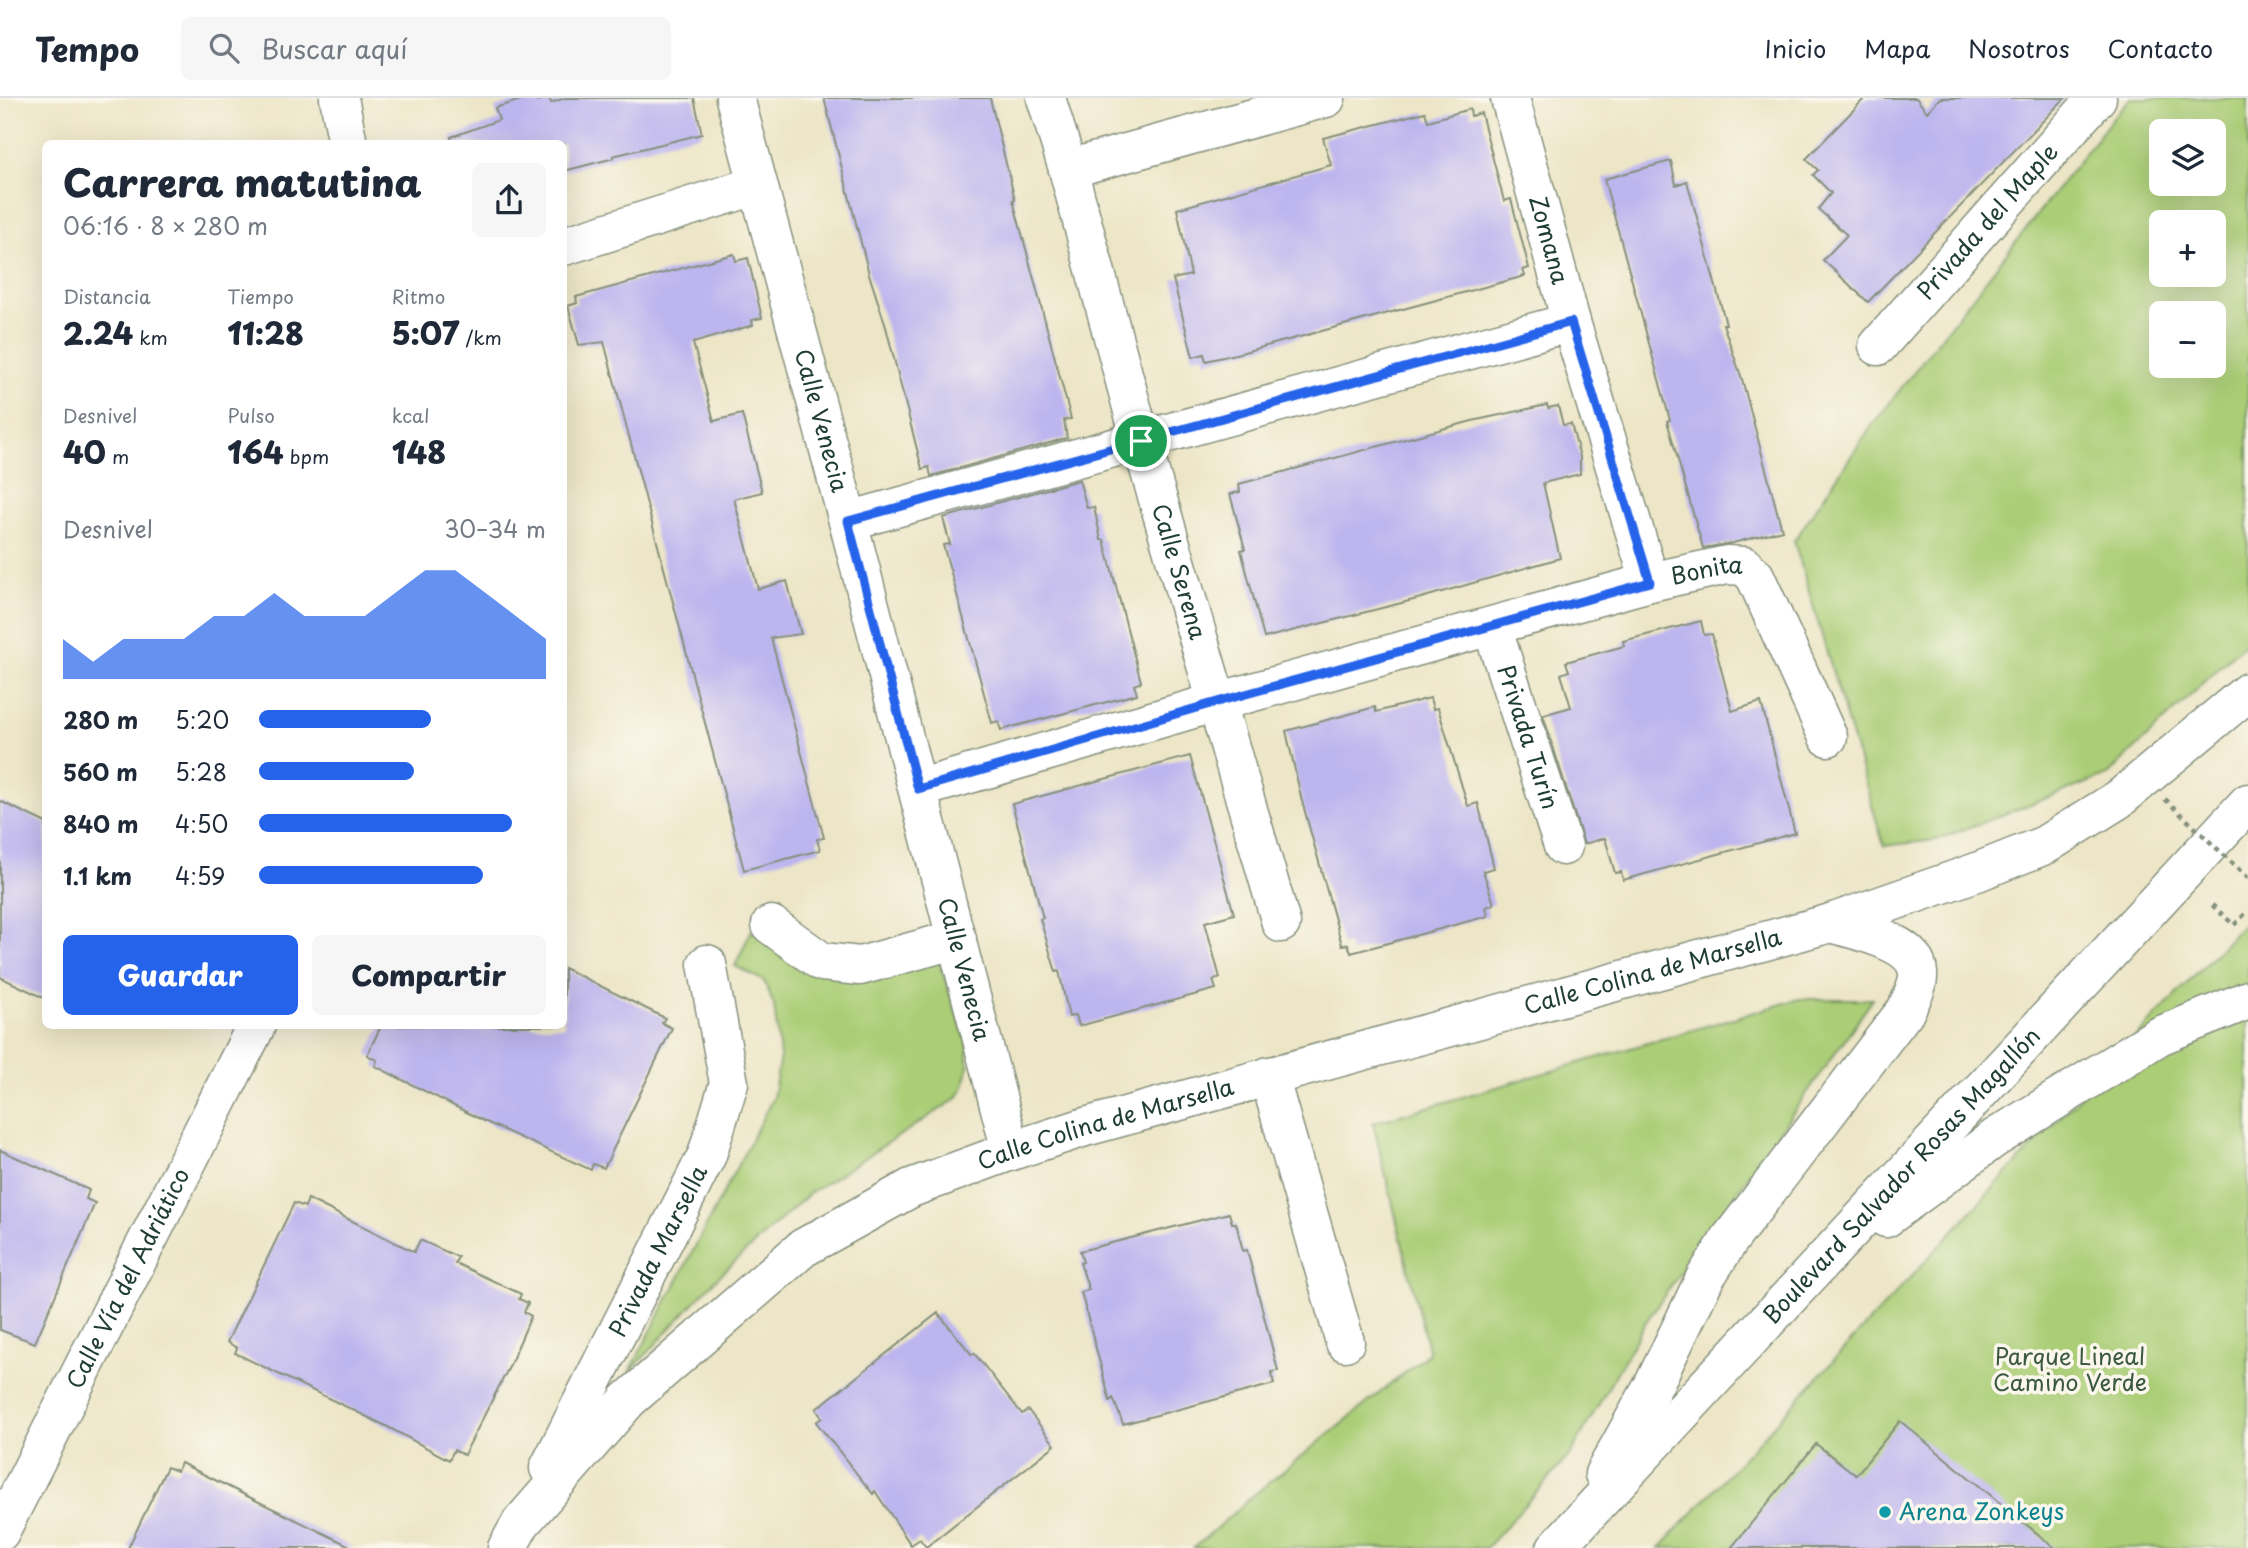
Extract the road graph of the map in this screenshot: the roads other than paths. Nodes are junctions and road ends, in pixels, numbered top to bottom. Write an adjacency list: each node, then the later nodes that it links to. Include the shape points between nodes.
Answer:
1 (339, 98): 7 (main road)
2 (735, 98): 9 (main road, Calle Venecia)
3 (1046, 98): 8 (main road, Calle Serena)
4 (1326, 98): 8 (main road)
5 (1510, 98): 11 (main road, Zomana)
6 (2098, 98): 12 (main road, Privada del Maple)
7 (347, 140)
8 (1068, 169): 13 (main road, Calle Serena)
9 (758, 185): 10 (main road); 14 (main road, Calle Venecia)
10 (567, 245)
11 (1571, 322): 13 (main road); 15 (main road, Zomana)
12 (1878, 346)
13 (1141, 441): 14 (main road); 18 (main road, Calle Serena)
14 (848, 521): 20 (main road, Calle Venecia)
15 (1650, 582): 16 (main road, Bonita); 19 (main road, Bonita, via 1727,565 1744,566 1755,576)
16 (1492, 627): 18 (main road, Bonita); 22 (main road, Privada Turín)
17 (2248, 692): 24 (main road, Calle Colina de Marsella, via 2119,799 2045,845)
18 (1217, 702): 20 (main road, Bonita); 23 (main road, Calle Serena)
19 (1828, 737)
20 (918, 789): 26 (main road, Calle Venecia)
21 (2248, 803): 32 (main road, Boulevard Salvador Rosas Magallón)
22 (1563, 846)
23 (1281, 923)
24 (1831, 923): 30 (main road, Calle Colina de Marsella); 36 (main road, via 1899,945 1912,955 1918,972 1916,987 1906,1010 1770,1184 1705,1278 1654,1384)
25 (771, 925): 26 (main road, via 822,962 860,966)
26 (957, 939): 31 (main road, Calle Venecia)
27 (707, 964): 35 (main road, Privada Marsella, via 729,1083 707,1155)
28 (2248, 999): 32 (main road, via 2159,1036 1995,1138)
29 (254, 1029): 34 (main road, Calle Vía del Adriático)
30 (1269, 1076): 31 (main road, Calle Colina de Marsella); 33 (main road)
31 (1011, 1151): 35 (main road, Calle Colina de Marsella, via 911,1188 803,1248 628,1400)
32 (1810, 1275): 36 (main road, Boulevard Salvador Rosas Magallón)
33 (1345, 1342)
34 (0, 1532)
35 (514, 1536)
36 (1564, 1539)

